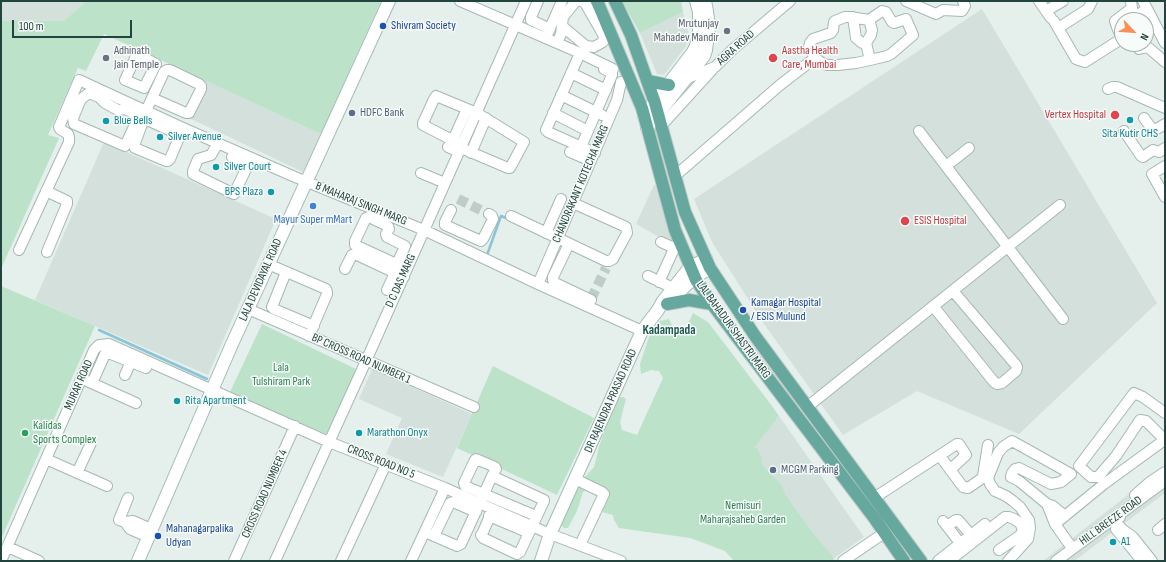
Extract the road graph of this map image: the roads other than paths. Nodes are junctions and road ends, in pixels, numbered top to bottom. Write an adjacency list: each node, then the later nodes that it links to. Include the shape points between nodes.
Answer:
1 (389, 1): 80 (street, LALA DEVIDAYAL ROAD)
2 (460, 1): 25 (street)
3 (526, 1): 25 (street, D C DAS MARG)
4 (538, 1): 27 (street, via 530,19)
5 (562, 1): 27 (street)
6 (576, 1): 26 (street, via 563,17)
7 (581, 1): 26 (street, via 585,3 604,36 602,42 594,47 586,46)
8 (596, 1): 61 (main road, LAL BAHADUR SHASTRI MARG)
9 (615, 1): 41 (main road, LAL BAHADUR SHASTRI MARG)
10 (696, 1): 40 (street, via 699,34 696,46)
11 (705, 1): 40 (street, via 709,28 704,56)
12 (790, 1): 37 (street, AGRA ROAD)
13 (906, 1): 14 (street, via 936,14 943,10 962,11)
14 (964, 1)
15 (1039, 1): 23 (street)
16 (1063, 1): 23 (street)
17 (1092, 1): 23 (street, via 1088,9)
18 (1131, 1): 20 (street, via 1132,8)
19 (1145, 5): 21 (street); 30 (street)
20 (1127, 12)
21 (1138, 12)
22 (853, 17): 24 (street); 29 (street, via 856,38); 34 (street, via 835,21 831,33 810,42 809,48)
23 (1052, 19): 31 (street, via 1076,58 1085,62)
24 (869, 20): 29 (street, via 872,30); 35 (street, via 884,10 894,23 906,19 913,35 891,54)
25 (515, 26): 27 (street); 55 (street, D C DAS MARG)
26 (562, 26): 28 (street)
27 (548, 34): 28 (street)
28 (557, 43): 33 (street)
29 (866, 43): 35 (street)
30 (1165, 43)
31 (1114, 44)
32 (1153, 52): 36 (street)
33 (579, 55): 38 (street); 39 (street); 45 (street, via 612,73)
34 (815, 58): 35 (street, via 827,65); 79 (street)
35 (870, 60)
36 (1165, 62)
37 (715, 67): 40 (street, AGRA ROAD); 57 (street)
38 (613, 69)
39 (571, 73): 45 (street); 46 (street)
40 (677, 80): 41 (main road, via 663,84); 57 (street); 57 (street)
41 (648, 81): 57 (main road, LAL BAHADUR SHASTRI MARG)
42 (620, 82): 58 (street, CHANDRAKANT KOTECHA MARG, via 617,100)
43 (138, 86): 49 (street)
44 (1108, 89): 51 (street, via 1117,87)
45 (606, 90): 53 (street)
46 (562, 93): 53 (street); 56 (street)
47 (115, 96): 49 (street, B MAHARAJ SINGH MARG); 50 (street); 82 (street, B MAHARAJ SINGH MARG, via 79,80 59,127 68,134 69,142)
48 (152, 98): 48 (street, via 189,113 201,86 167,70); 54 (street)
49 (130, 103): 54 (street, B MAHARAJ SINGH MARG)
50 (111, 106): 50 (street, via 89,93 82,99 72,122 125,146 138,117 125,109 118,110)
51 (1165, 108)
52 (467, 109): 55 (street); 68 (street); 68 (street, via 436,96 422,123)
53 (597, 110): 58 (street); 63 (street)
54 (146, 111): 64 (street, B MAHARAJ SINGH MARG)
55 (477, 113): 59 (street); 68 (street, D C DAS MARG)
56 (553, 113): 63 (street); 69 (street, via 547,131)
57 (659, 114): 61 (street); 79 (main road, LAL BAHADUR SHASTRI MARG)
58 (610, 116): 75 (street, CHANDRAKANT KOTECHA MARG)
59 (486, 118): 73 (street); 73 (street, via 522,140 523,144 510,168)
60 (1144, 118): 62 (street, via 1155,130)
61 (646, 122): 106 (main road, LAL BAHADUR SHASTRI MARG, via 675,230)
62 (1165, 124)
63 (588, 130): 69 (street)
64 (182, 131): 64 (street, via 166,162 134,146 145,120); 67 (street, B MAHARAJ SINGH MARG)
65 (1124, 131): 71 (street, via 1141,156)
66 (919, 132): 76 (street)
67 (216, 146): 74 (street, B MAHARAJ SINGH MARG); 74 (street, via 211,155 198,159 192,172 234,194 248,167)
68 (457, 147): 73 (street); 81 (street, D C DAS MARG)
69 (581, 147): 75 (street)
70 (969, 148): 76 (street)
71 (1165, 148)
72 (570, 152): 75 (street)
73 (471, 153)
74 (239, 156): 80 (street, B MAHARAJ SINGH MARG)
75 (591, 158): 85 (street, CHANDRAKANT KOTECHA MARG, via 578,181)
76 (946, 166): 96 (street)
77 (1165, 166): 83 (street, via 1152,174)
78 (421, 173): 81 (street)
79 (675, 176): 101 (main road, LAL BAHADUR SHASTRI MARG, via 685,212)
80 (306, 182): 90 (street, B MAHARAJ SINGH MARG); 100 (street, LALA DEVIDAYAL ROAD)
81 (445, 183): 90 (street, D C DAS MARG)
82 (46, 191): 98 (street); 99 (street, via 67,201)
83 (1165, 197)
84 (561, 199): 92 (street)
85 (573, 203): 93 (street, CHANDRAKANT KOTECHA MARG); 93 (street, via 626,227 627,233 609,262)
86 (1060, 205): 96 (street)
87 (451, 210): 91 (street, via 445,225)
88 (489, 214): 91 (street, via 493,219 482,240)
89 (511, 216): 92 (street)
90 (424, 230): 95 (street, B MAHARAJ SINGH MARG); 104 (street, D C DAS MARG)
91 (461, 233): 95 (street)
92 (546, 233): 93 (street)
93 (557, 241): 97 (street); 109 (street, CHANDRAKANT KOTECHA MARG)
94 (661, 242): 108 (street, via 672,247 674,251)
95 (456, 245): 109 (street, B MAHARAJ SINGH MARG)
96 (1008, 247): 112 (street); 118 (street)
97 (567, 248): 102 (street); 113 (street, via 553,280)
98 (19, 250)
99 (47, 252)
100 (268, 264): 105 (street); 117 (street, LALA DEVIDAYAL ROAD)
101 (708, 264): 106 (street, DR RAJENDRA PRASAD ROAD); 131 (main road, LAL BAHADUR SHASTRI MARG, via 755,336)
102 (606, 268)
103 (345, 269): 104 (street, via 355,254)
104 (400, 271): 104 (street, via 355,245 367,217 388,226 387,237 404,246); 111 (street); 123 (street, D C DAS MARG)
105 (286, 272): 119 (street, via 326,290); 119 (street, via 272,307)
106 (692, 272): 110 (street, DR RAJENDRA PRASAD ROAD); 114 (main road, LAL BAHADUR SHASTRI MARG); 116 (street)
107 (648, 276): 108 (street)
108 (659, 282): 110 (street)
109 (538, 284): 113 (street, B MAHARAJ SINGH MARG)
110 (673, 288): 116 (street, DR RAJENDRA PRASAD ROAD, via 662,301)
111 (387, 290)
112 (953, 291): 115 (street); 115 (street, via 1016,365 1016,372 1002,383 994,382)
113 (590, 302): 120 (street, B MAHARAJ SINGH MARG)
114 (712, 304): 116 (main road, via 689,300); 165 (main road, LAL BAHADUR SHASTRI MARG)
115 (933, 306): 131 (street)
116 (663, 307): 120 (street, DR RAJENDRA PRASAD ROAD)
117 (248, 309): 121 (street, BP CROSS ROAD NUMBER 1); 128 (street, LALA DEVIDAYAL ROAD)
118 (1063, 319)
119 (314, 326): 121 (street)
120 (642, 331): 147 (street, DR RAJENDRA PRASAD ROAD)
121 (309, 336): 123 (street, BP CROSS ROAD NUMBER 1)
122 (132, 358): 124 (street); 125 (street); 126 (street, MURAR ROAD, via 109,344 99,345); 127 (street, via 106,352); 128 (street, MURAR ROAD)
123 (366, 361): 130 (street, BP CROSS ROAD NUMBER 1); 134 (street, D C DAS MARG)
124 (146, 368)
125 (125, 375)
126 (81, 378): 127 (street); 138 (street, MURAR ROAD)
127 (92, 383): 129 (street)
128 (213, 390): 133 (street, CROSS ROAD NO 5); 164 (street, LALA DEVIDAYAL ROAD)
129 (136, 403)
130 (474, 407)
131 (808, 407): 155 (main road, LAL BAHADUR SHASTRI MARG)
132 (1165, 413): 140 (street, via 1134,393)
133 (295, 426): 134 (street, CROSS ROAD NO 5); 177 (street, CROSS ROAD NUMBER 4)
134 (329, 442): 139 (street, CROSS ROAD NO 5); 178 (street, D C DAS MARG)
135 (91, 443): 143 (street)
136 (988, 445): 141 (street, via 983,476 968,488 963,487)
137 (940, 456): 141 (street); 141 (street, via 957,444 960,446 966,455); 155 (street)
138 (46, 459): 143 (street); 171 (street, MURAR ROAD)
139 (386, 464): 151 (street, CROSS ROAD NO 5); 179 (street)
140 (1079, 466): 144 (street); 148 (street, via 1091,477)
141 (950, 470)
142 (1165, 472): 160 (street, via 1113,512)
143 (77, 473): 150 (street)
144 (1071, 474): 146 (street, via 1061,482 1051,484); 188 (street, via 1012,441 998,453 988,478 990,484 995,491 1020,507 1030,528 1028,539)
145 (492, 476): 156 (street); 156 (street, via 495,467 475,460 464,484); 163 (street, via 543,499)
146 (1040, 478): 153 (street); 153 (street, via 1019,468 1015,469 1011,477)
147 (576, 479): 167 (street, DR RAJENDRA PRASAD ROAD); 170 (street, via 604,494)
148 (1101, 480): 148 (street, via 1160,444 1163,438 1146,421 1140,420); 159 (street)
149 (1165, 481): 160 (street, HILL BREEZE ROAD)
150 (106, 486)
151 (445, 488): 156 (street, CROSS ROAD NO 5); 166 (street)
152 (1165, 488): 160 (street, via 1126,516)
153 (1031, 491): 157 (street)
154 (128, 498): 164 (street, via 119,518 125,522 133,521)
155 (874, 498): 185 (main road, LAL BAHADUR SHASTRI MARG)
156 (480, 503): 158 (street, CROSS ROAD NO 5); 163 (street); 166 (street, via 450,503); 166 (street, via 459,546)
157 (1047, 504): 159 (street); 162 (street)
158 (491, 512): 163 (street, CROSS ROAD NO 5); 163 (street, via 482,532 483,538 517,554)
159 (1065, 516): 162 (street)
160 (1110, 522): 172 (street, HILL BREEZE ROAD); 190 (street); 191 (street, via 1134,537)
161 (985, 524): 168 (street)
162 (1055, 524): 172 (street)
163 (532, 525): 167 (street, CROSS ROAD NO 5)
164 (150, 533): 176 (street, LALA DEVIDAYAL ROAD)
165 (884, 533): 183 (street); 184 (main road, LAL BAHADUR SHASTRI MARG)
166 (429, 534): 180 (street)
167 (550, 534): 170 (street, CROSS ROAD NO 5); 181 (street, DR RAJENDRA PRASAD ROAD)
168 (971, 535): 169 (street); 169 (street, via 958,520 945,524)
169 (960, 543): 186 (street)
170 (580, 546): 182 (street, CROSS ROAD NO 5)
171 (8, 547): 174 (street, MURAR ROAD); 175 (street)
172 (1072, 548): 189 (street, HILL BREEZE ROAD)
173 (999, 550): 187 (street, via 1021,534 1023,529 1014,518 1005,517)
174 (1, 561)
175 (39, 561)
176 (138, 561)
177 (234, 561)
178 (275, 561)
179 (341, 561)
180 (411, 561)
181 (542, 561)
182 (621, 561)
183 (843, 561)
184 (904, 561)
185 (921, 561)
186 (938, 561)
187 (949, 561)
188 (1008, 561)
189 (1056, 561)
190 (1142, 561)
191 (1152, 561)

